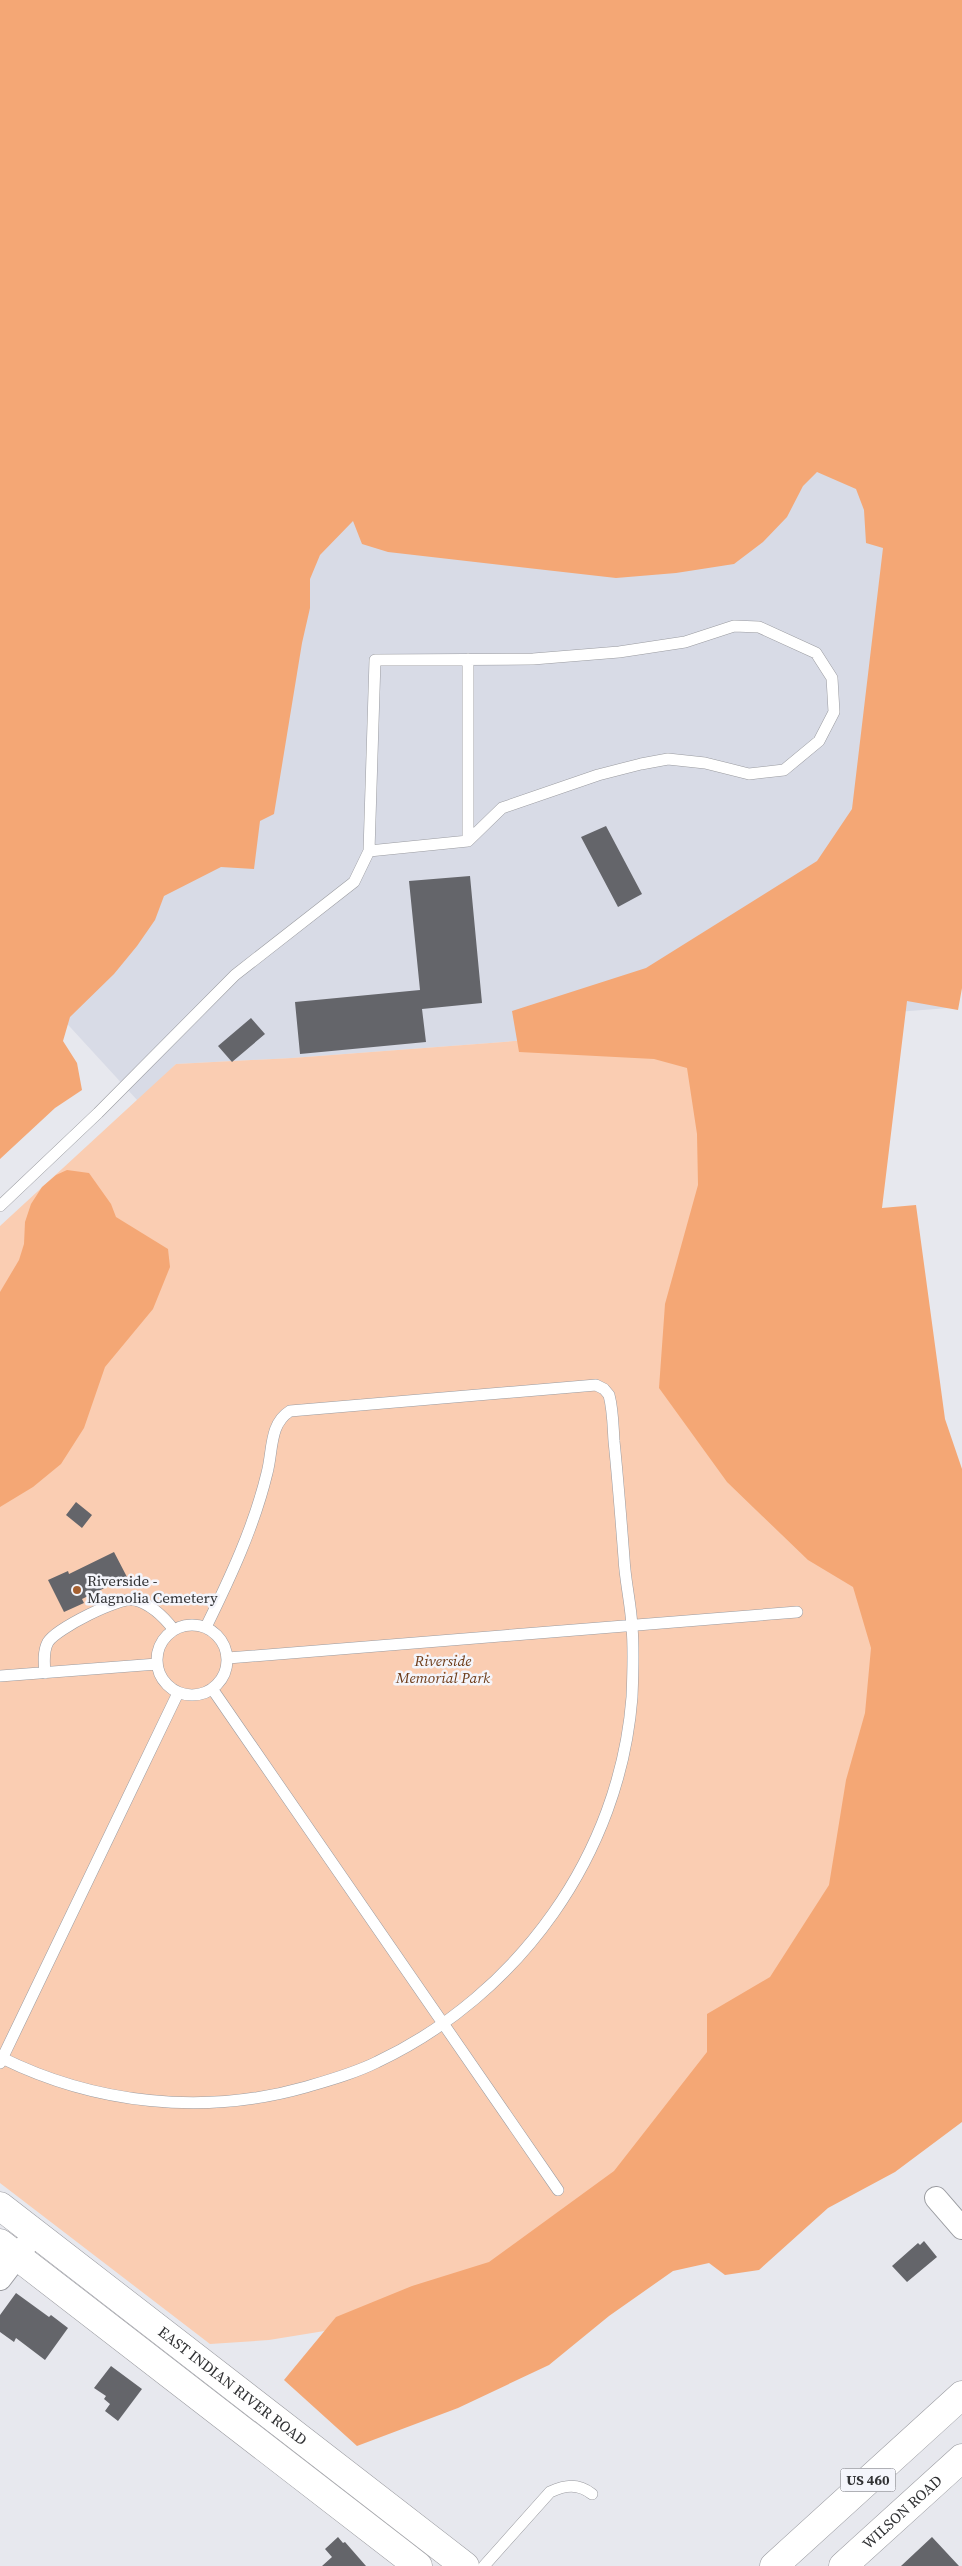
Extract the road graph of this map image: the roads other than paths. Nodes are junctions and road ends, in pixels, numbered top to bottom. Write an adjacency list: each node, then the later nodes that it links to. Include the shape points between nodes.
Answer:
1 (468, 659): 2 (lane); 2 (lane, via 533,659 619,652 685,642 734,626 759,627 816,653 832,678 834,712 819,741 784,770 749,774 705,762 668,759 641,764 502,808); 3 (lane, via 376,660)
2 (468, 841): 3 (lane)
3 (370, 851): 4 (lane, via 354,882 235,975)
4 (0, 1206)
5 (797, 1612): 6 (lane)
6 (632, 1624): 7 (lane, via 610,1401 604,1389 596,1385 290,1411 276,1424 258,1507); 9 (lane); 15 (lane, via 632,1699 626,1741 599,1832 561,1903 528,1948 495,1982)
7 (206, 1627): 8 (lane, via 195,1625); 9 (lane, via 221,1639)
8 (174, 1630): 10 (lane, via 160,1644); 11 (lane, via 149,1606 134,1600 113,1602 56,1634 47,1643)
9 (228, 1658): 13 (lane, via 227,1670)
10 (156, 1664): 11 (lane); 14 (lane, via 163,1681)
11 (45, 1672): 12 (lane)
12 (0, 1676)
13 (213, 1690): 14 (lane, via 202,1695); 15 (lane)
14 (178, 1693): 16 (lane)
15 (444, 2024): 16 (lane, via 376,2063 335,2078 275,2095 205,2102 160,2102 107,2094 65,2085); 17 (lane)
16 (1, 2060)
17 (558, 2190)
18 (936, 2198): 20 (street)
19 (0, 2206): 21 (main road, EAST INDIAN RIVER ROAD)
20 (962, 2228)
21 (35, 2233): 22 (street); 28 (main road, EAST INDIAN RIVER ROAD)
22 (9, 2250): 23 (street); 27 (main road, EAST INDIAN RIVER ROAD)
23 (0, 2279)
24 (962, 2395): 30 (main road, US 460)
25 (962, 2458): 31 (main road, WILSON ROAD / US 460)
26 (592, 2494): 29 (lane, via 575,2486 563,2486 550,2492)
27 (418, 2566)
28 (465, 2566)
29 (484, 2566)
30 (774, 2566)
31 (843, 2566)

